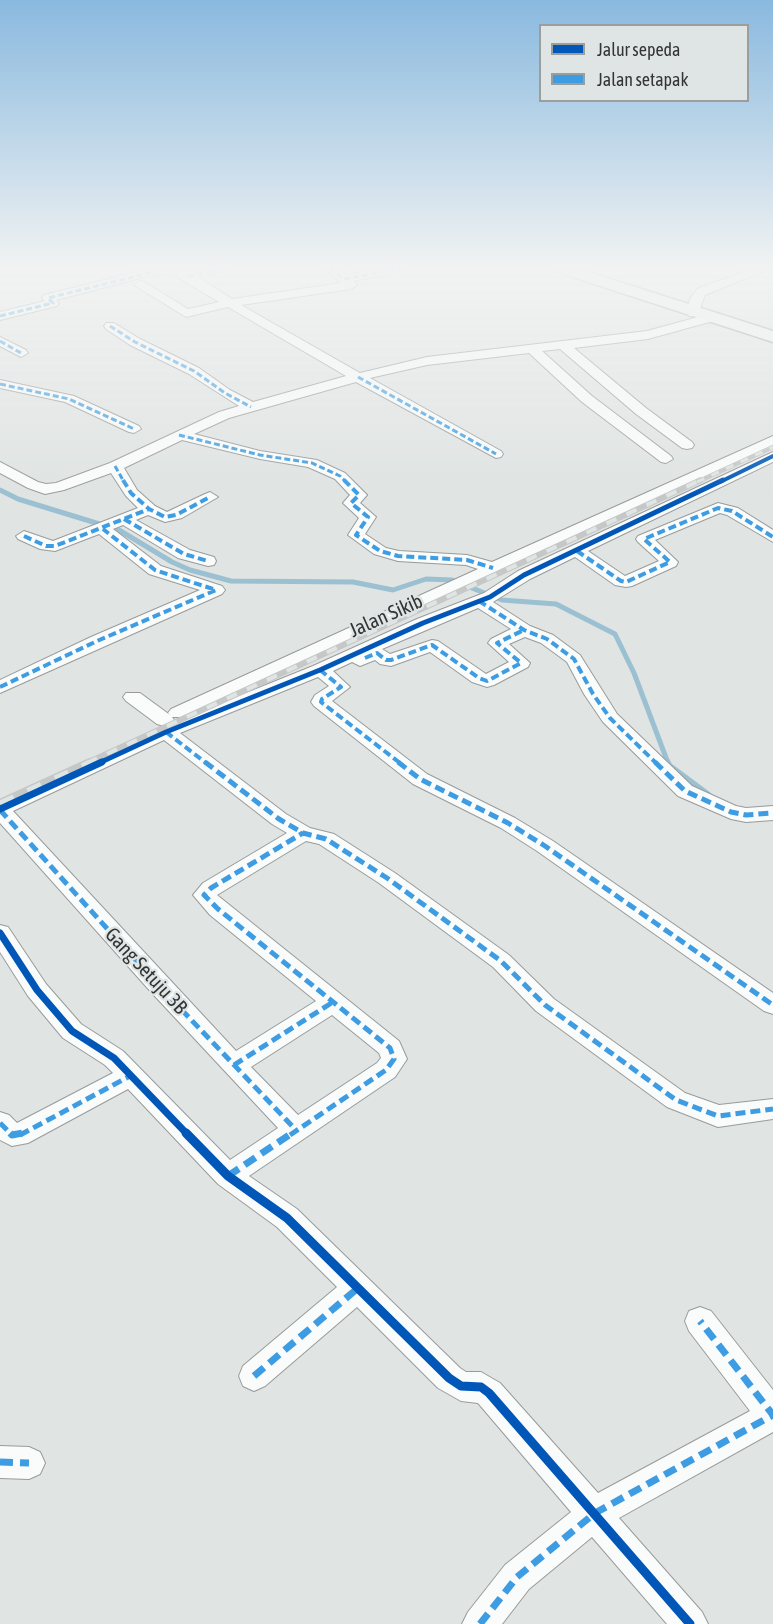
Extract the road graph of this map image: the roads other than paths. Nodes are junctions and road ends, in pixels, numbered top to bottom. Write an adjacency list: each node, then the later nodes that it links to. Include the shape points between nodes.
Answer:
1 (5, 344): 7 (street)
2 (139, 344): 10 (street, via 194,371)
3 (299, 344): 8 (street)
4 (583, 344): 5 (street)
5 (564, 346): 6 (street); 14 (street)
6 (533, 350): 8 (street, via 427,361); 17 (street, via 587,399)
7 (21, 353)
8 (358, 376): 10 (street); 15 (street)
9 (0, 384): 11 (street, via 69,399)
10 (251, 407): 12 (street)
11 (134, 429)
12 (179, 435): 18 (street); 29 (street, via 312,463 334,472 359,495 351,503 368,518 356,535 380,551 398,556 467,560)
13 (773, 440): 29 (street, Jalan Sikib)
14 (687, 445)
15 (496, 454)
16 (773, 456): 22 (street)
17 (666, 459)
18 (115, 466): 19 (street, via 71,484 45,489); 21 (street, via 131,493)
19 (0, 467)
20 (210, 497): 21 (street, via 168,517)
21 (149, 509): 23 (street)
22 (651, 516): 24 (street); 27 (street)
23 (113, 524): 25 (street, via 55,546); 28 (street); 34 (street, via 156,570 216,590)
24 (674, 526): 26 (street, via 722,507); 27 (street, via 644,540 670,562 626,582)
25 (24, 536)
26 (773, 537)
27 (577, 551): 30 (street, via 524,574)
28 (208, 561)
29 (493, 568): 36 (street, Jalan Sikib)
30 (491, 595): 31 (street); 33 (street)
31 (524, 630): 32 (street, via 497,643 520,660 519,665 487,681 432,645 392,660 377,653); 39 (street, via 547,639 574,659 610,718 685,791 746,815)
32 (348, 666)
33 (320, 670): 36 (street); 43 (street, via 341,687 321,702 420,779 545,846)
34 (0, 687)
35 (133, 697): 36 (street)
36 (165, 726): 37 (street, Jalan Sikib); 38 (street); 40 (street, via 279,819)
37 (0, 794)
38 (0, 810): 44 (street, Gang Setuju 3B)
39 (773, 813)
40 (303, 833): 42 (street, via 204,895); 46 (street, via 326,839 387,878 501,961 545,1005 676,1100 717,1116)
41 (0, 933): 45 (street, via 59,1018 114,1058)
42 (333, 1002): 44 (street); 48 (street, via 390,1048 394,1059 386,1070)
43 (773, 1005)
44 (234, 1065): 48 (street, Gang Setuju 3B)
45 (130, 1076): 47 (street, via 19,1135 12,1135); 49 (street)
46 (773, 1109)
47 (0, 1123)
48 (295, 1129): 49 (street)
49 (228, 1176): 50 (street, via 287,1218)
50 (358, 1288): 52 (street); 54 (street, via 449,1378 461,1386 477,1386 489,1393)
51 (700, 1321): 53 (street)
52 (254, 1376)
53 (773, 1415): 54 (street)
54 (595, 1513): 55 (street, via 517,1577); 56 (street)
55 (480, 1624)
56 (690, 1624)

